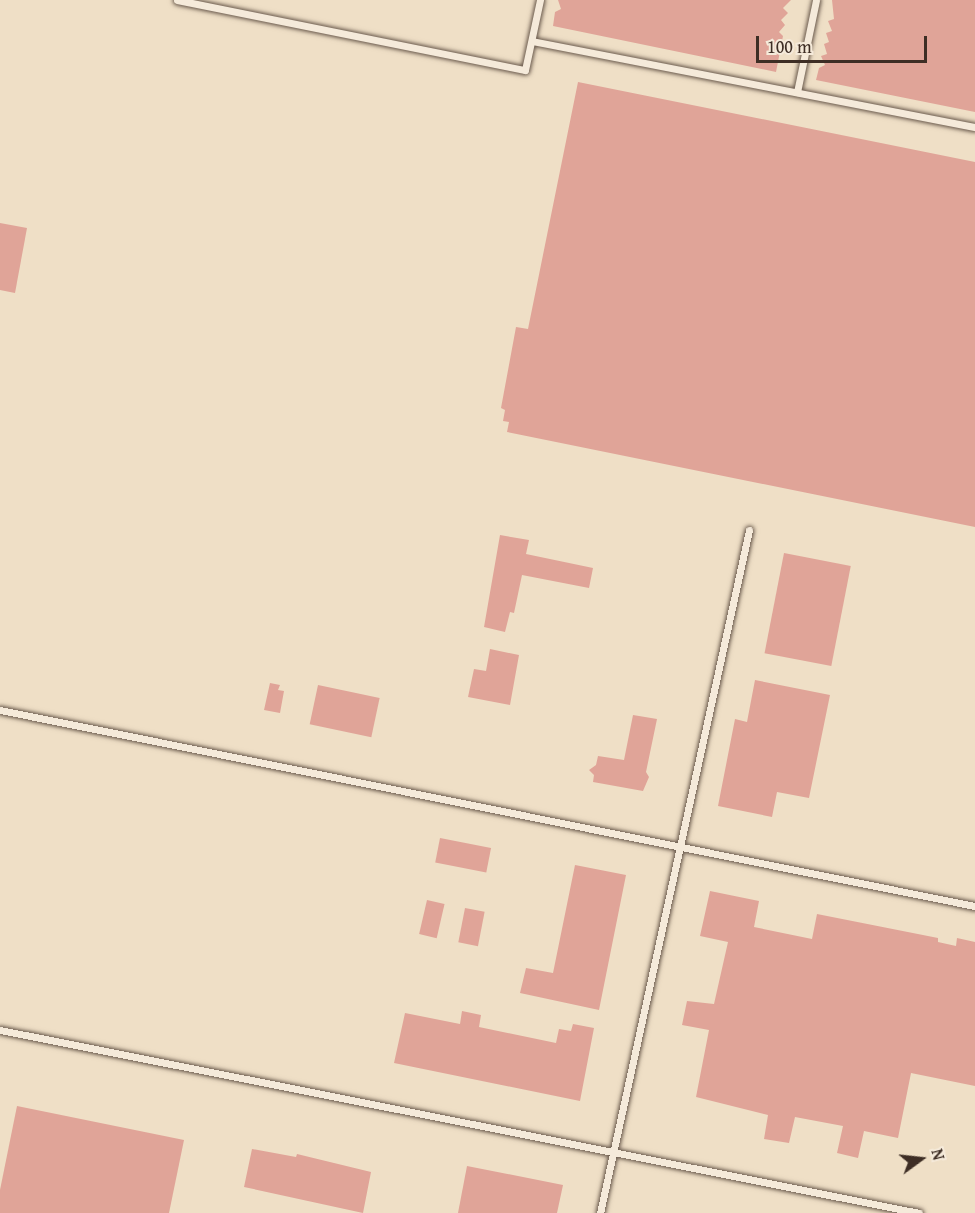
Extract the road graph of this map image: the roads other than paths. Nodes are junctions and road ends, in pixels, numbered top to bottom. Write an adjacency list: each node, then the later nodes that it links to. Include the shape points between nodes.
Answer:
1 (177, 0): 4 (lane, via 525,70)
2 (540, 0): 4 (lane)
3 (816, 0): 5 (lane)
4 (532, 41): 5 (lane)
5 (797, 92): 6 (lane)
6 (975, 127)
7 (749, 530): 9 (lane)
8 (0, 710): 9 (lane)
9 (680, 847): 10 (lane); 12 (lane)
10 (975, 906)
11 (0, 1030): 12 (lane)
12 (614, 1152): 13 (lane); 14 (lane)
13 (600, 1213)
14 (919, 1213)

